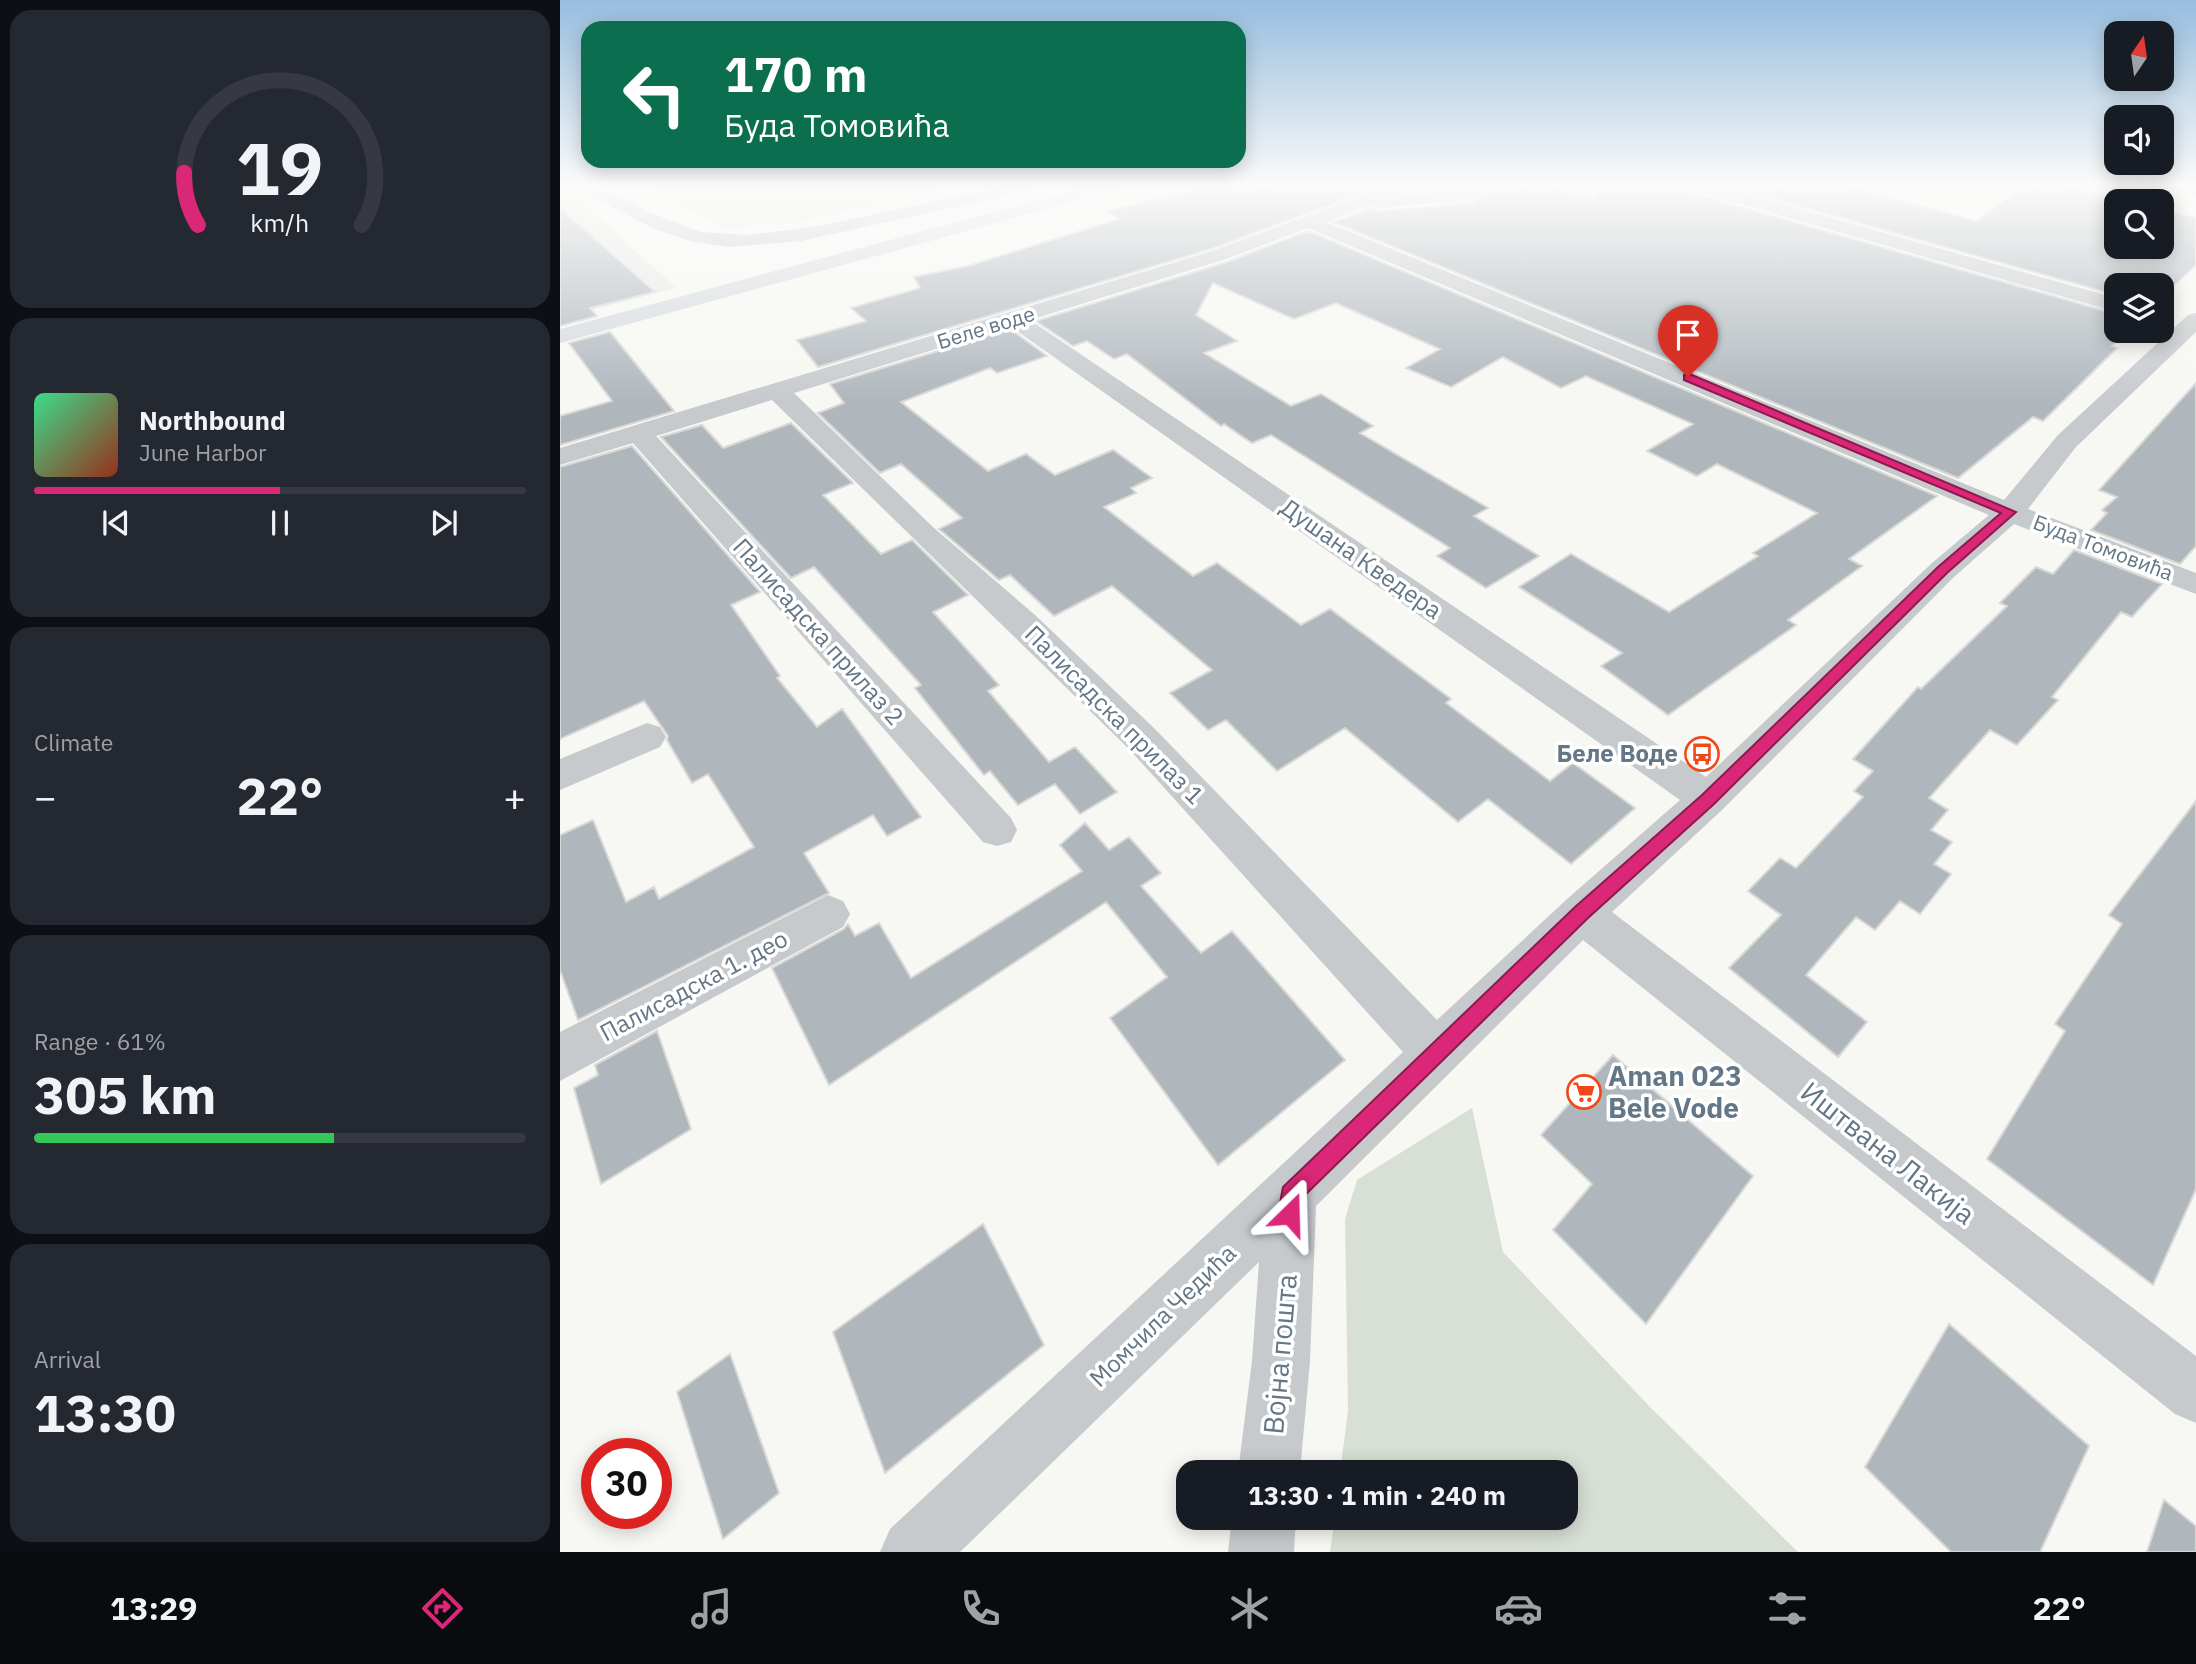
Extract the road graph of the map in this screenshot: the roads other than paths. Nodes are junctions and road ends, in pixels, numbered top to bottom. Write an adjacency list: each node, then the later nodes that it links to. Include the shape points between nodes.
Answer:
1 (848, 257): 9 (main road)
2 (1205, 257): 6 (street, Беле воде)
3 (1395, 257): 13 (street, Буда Томовића)
4 (1949, 257): 5 (street)
5 (2104, 302)
6 (1014, 319): 10 (street, Беле воде); 17 (street, Душана Кведера)
7 (2174, 321): 8 (street)
8 (2194, 325): 13 (street, Момчила Чедића, via 2067,441)
9 (560, 336)
10 (776, 391): 11 (street, Беле воде); 21 (street, Палисадска прилаз 1, via 1143,740)
11 (639, 433): 12 (street, Беле воде); 18 (street, Палисадска прилаз 2)
12 (560, 457)
13 (2010, 512): 14 (street, Буда Томовића); 17 (street, Момчила Чедића, via 1943,570)
14 (2196, 584)
15 (648, 737): 16 (street)
16 (560, 775)
17 (1708, 799): 19 (street, Момчила Чедића)
18 (997, 830)
19 (1581, 912): 21 (street, Момчила Чедића); 24 (street, Иштвана Лакија)
20 (828, 914): 22 (street, Палисадска 1. део)
21 (1437, 1054): 23 (street, Момчила Чедића)
22 (560, 1057)
23 (1290, 1194): 25 (street, Војна пошта); 27 (street, Момчила Чедића)
24 (2196, 1393)
25 (1270, 1460)
26 (1263, 1530): 28 (street)
27 (929, 1544)
28 (1261, 1552)

